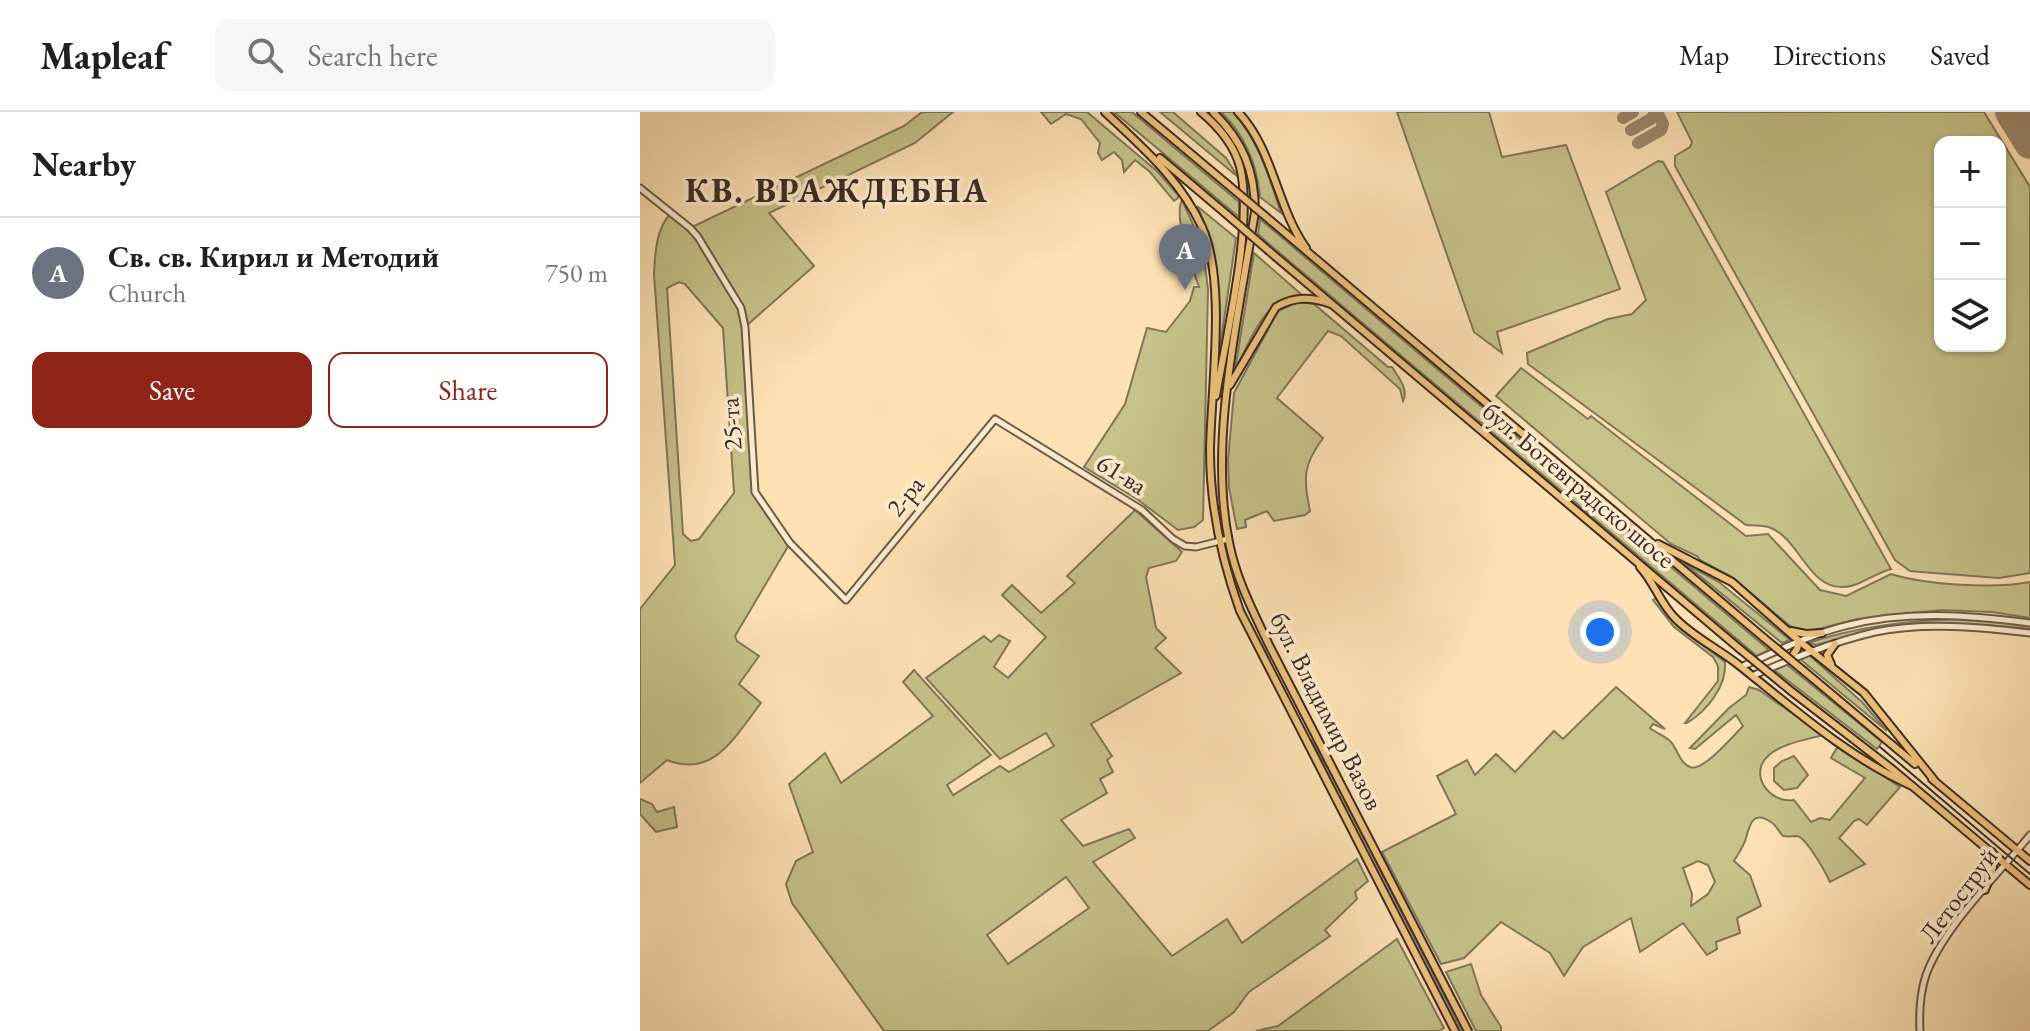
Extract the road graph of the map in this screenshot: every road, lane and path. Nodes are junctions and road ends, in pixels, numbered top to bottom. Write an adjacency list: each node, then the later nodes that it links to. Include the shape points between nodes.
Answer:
1 (1105, 112): 8 (main road, бул. Ботевградско шосе, bridge); 11 (main road, via 1173,177 1204,230 1215,279)
2 (1141, 112): 7 (main road, бул. Ботевградско шосе, bridge)
3 (1201, 112): 11 (main road, via 1234,152 1244,191 1238,265)
4 (1213, 112): 9 (main road, бул. Владимир Вазов, via 1239,143 1255,189)
5 (1238, 112): 7 (main road, via 1255,134 1291,226)
6 (640, 188): 16 (street, 25-та, via 690,228 744,317 755,492 790,543)
7 (1313, 258): 12 (main road, бул. Ботевградско шосе)
8 (1338, 307): 9 (main road, via 1310,298 1276,307); 15 (main road, бул. Ботевградско шосе)
9 (1228, 390): 13 (main road, бул. Владимир Вазов, via 1222,489)
10 (995, 419): 14 (street, 61-ва, via 1142,510 1185,546); 16 (street, 2-ра)
11 (1212, 419): 14 (main road, бул. Владимир Вазов, via 1211,491)
12 (1645, 537): 18 (main road, via 1722,575); 28 (main road, бул. Ботевградско шосе, bridge)
13 (1228, 539): 14 (street, 61-ва); 38 (main road, бул. Владимир Вазов, via 1247,601)
14 (1219, 541): 37 (main road, бул. Владимир Вазов, via 1243,619)
15 (1618, 545): 25 (main road, via 1677,621); 29 (main road, бул. Ботевградско шосе, bridge)
16 (846, 600)
17 (2030, 623): 19 (street, via 1918,615)
18 (1784, 628): 19 (main road); 21 (main road)
19 (1822, 633): 21 (street)
20 (2030, 633): 22 (street, via 1915,628)
21 (1799, 641): 23 (main road); 24 (main road); 25 (street)
22 (1835, 644): 23 (street); 26 (main road, via 1827,655)
23 (1812, 651): 24 (street); 26 (main road)
24 (1790, 659): 27 (street)
25 (1741, 667): 27 (main road)
26 (1833, 667): 28 (main road, via 1875,703)
27 (1752, 676): 29 (main road, via 1880,771)
28 (1934, 780): 31 (main road, бул. Ботевградско шосе)
29 (1912, 786): 32 (main road, бул. Ботевградско шосе)
30 (2030, 835): 31 (street, Летоструй)
31 (2018, 850): 33 (main road, бул. Ботевградско шосе); 34 (street, Летоструй)
32 (1992, 852): 34 (main road, бул. Ботевградско шосе); 36 (main road)
33 (2030, 861)
34 (2006, 864): 35 (main road, бул. Ботевградско шосе); 36 (street, Летоструй)
35 (2030, 885)
36 (1985, 890): 39 (street, Летоструй, via 1936,954 1925,977)
37 (1455, 1031)
38 (1468, 1031)
39 (1920, 1031)

